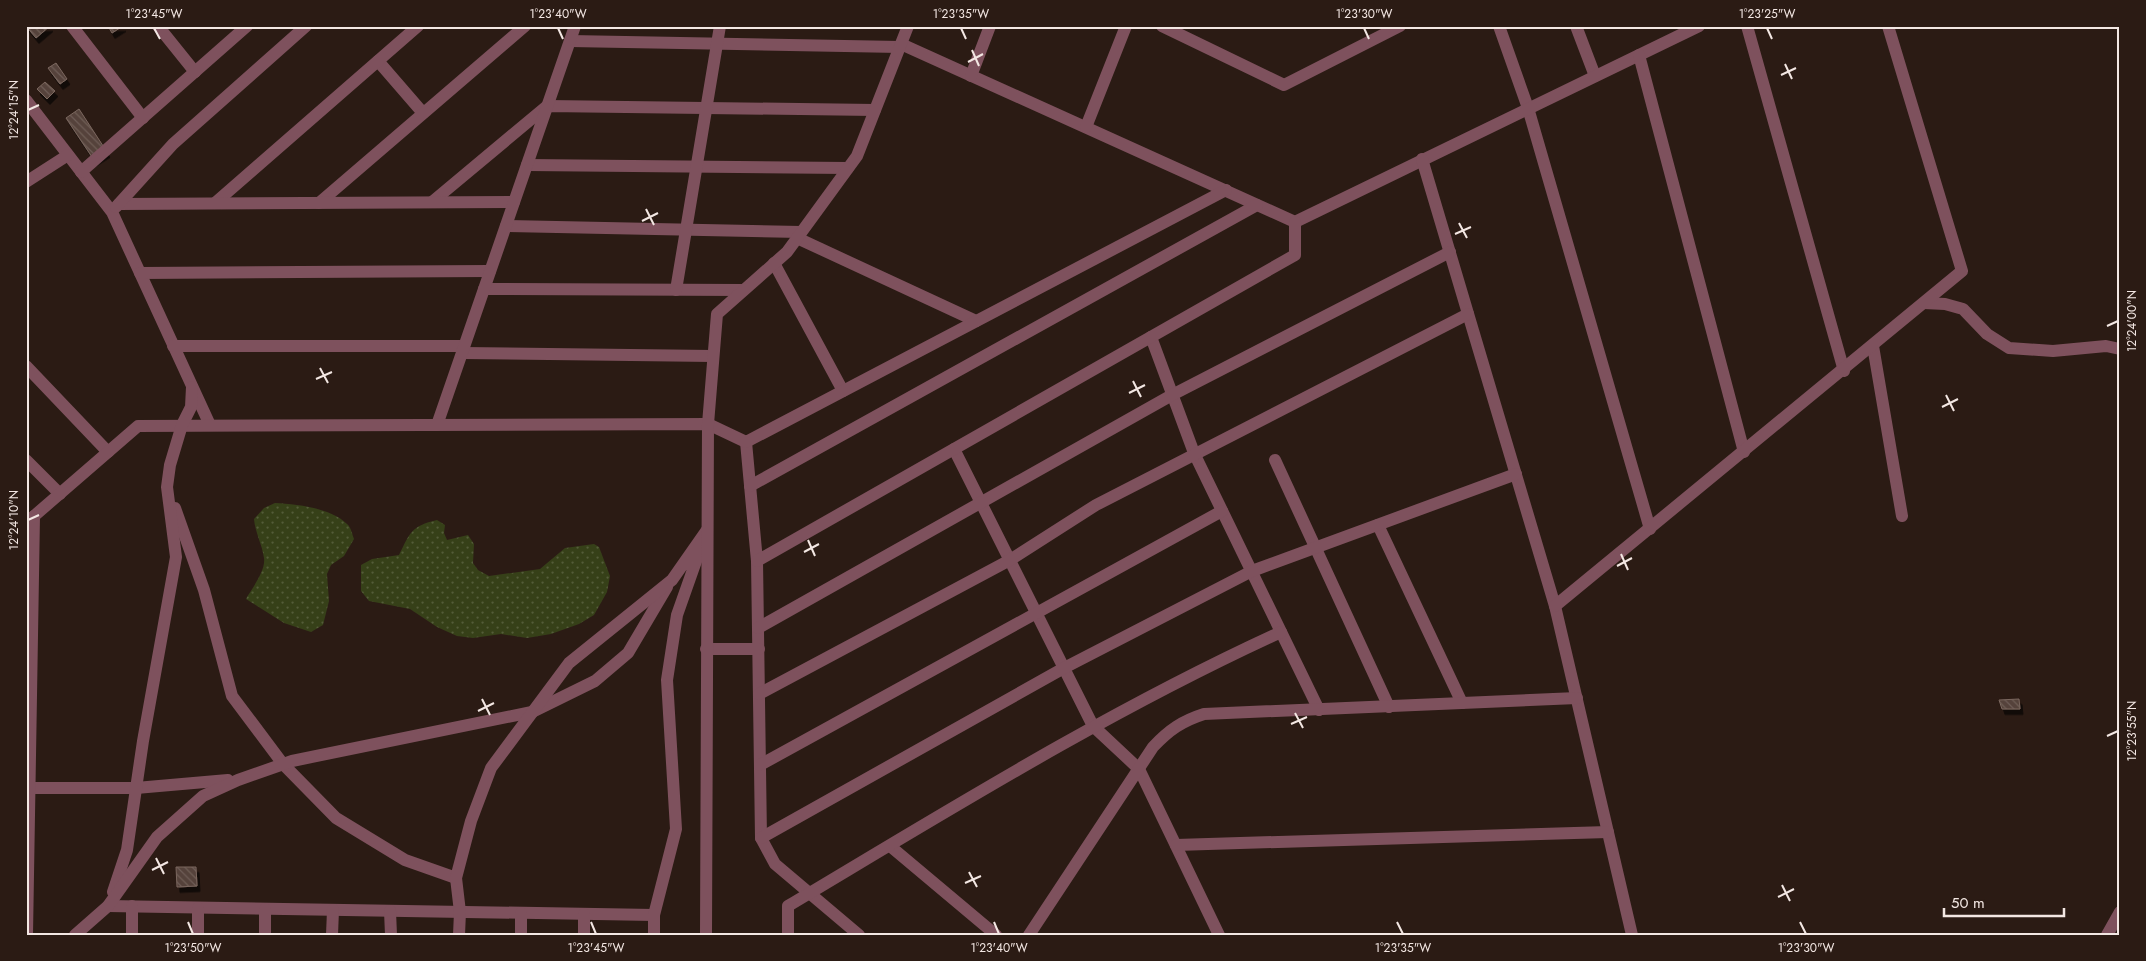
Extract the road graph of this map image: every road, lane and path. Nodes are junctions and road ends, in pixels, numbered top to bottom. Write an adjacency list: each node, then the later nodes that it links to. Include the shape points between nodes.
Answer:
1 (72, 26): 33 (street)
2 (158, 26): 24 (street)
3 (306, 26): 48 (street, via 173,144)
4 (418, 26): 23 (street)
5 (525, 26): 32 (street)
6 (575, 26): 19 (street)
7 (720, 26): 20 (street)
8 (908, 26): 21 (street)
9 (990, 26): 25 (street)
10 (1126, 26): 34 (street)
11 (1162, 26): 12 (street, via 1284,85)
12 (1400, 26)
13 (1499, 26): 30 (street)
14 (1576, 26): 26 (street)
15 (1699, 26): 22 (street)
16 (1747, 26): 70 (street)
17 (1888, 26): 60 (street, via 1962,271)
18 (241, 28): 24 (street)
19 (570, 41): 20 (street); 28 (street)
20 (717, 44): 21 (street); 29 (street)
21 (900, 46): 25 (street); 31 (street)
22 (1639, 55): 26 (street); 81 (street)
23 (378, 61): 32 (street); 45 (street)
24 (195, 72): 33 (street)
25 (971, 76): 34 (street)
26 (1594, 76): 30 (street)
27 (28, 105): 35 (street)
28 (547, 106): 29 (street); 37 (street); 43 (street)
29 (706, 108): 31 (street); 38 (street)
30 (1528, 108): 36 (street); 94 (street)
31 (875, 110): 39 (street, via 857,156)
32 (423, 113): 46 (street)
33 (143, 118): 40 (street)
34 (1086, 127): 42 (street)
35 (68, 155): 40 (street); 41 (street)
36 (1422, 160): 49 (street); 53 (street)
37 (527, 165): 38 (street); 44 (street)
38 (697, 167): 39 (street); 51 (street)
39 (848, 168): 52 (street)
40 (81, 172): 48 (street)
41 (26, 182)
42 (1226, 190): 47 (street); 62 (street)
43 (432, 202): 44 (street); 46 (street)
44 (514, 202): 50 (street)
45 (216, 203): 46 (street); 48 (street)
46 (319, 203)
47 (1257, 205): 49 (street); 86 (street)
48 (115, 208): 56 (street)
49 (1295, 222): 63 (street, via 1295,255)
50 (506, 226): 51 (street); 55 (street)
51 (686, 230): 52 (street); 58 (street)
52 (799, 235): 54 (street); 62 (street)
53 (1450, 252): 61 (street); 73 (street)
54 (774, 263): 59 (street); 72 (street)
55 (490, 270): 56 (street); 57 (street)
56 (140, 273): 64 (street)
57 (484, 289): 58 (street); 66 (street)
58 (676, 290): 59 (street)
59 (743, 290): 68 (street, via 717,314)
60 (1924, 303): 65 (street); 67 (street, via 1963,309 1987,334 2008,348 2054,351 2106,346)
61 (1468, 314): 82 (street); 85 (street)
62 (976, 322): 72 (street)
63 (1151, 337): 73 (street); 79 (street)
64 (173, 346): 66 (street); 71 (street)
65 (1873, 346): 70 (street); 91 (street)
66 (463, 349): 68 (street); 77 (street)
67 (2120, 349)
68 (713, 356): 74 (street)
69 (26, 366): 80 (street)
70 (1844, 371): 81 (street)
71 (192, 387): 75 (street, via 191,408); 76 (street)
72 (843, 391): 78 (street)
73 (1172, 395): 82 (street); 89 (street)
74 (708, 424): 77 (street); 78 (street); 95 (street)
75 (182, 425): 76 (street); 80 (street, via 138,426); 87 (street)
76 (210, 425): 77 (street)
77 (437, 425)
78 (746, 442): 86 (street)
79 (954, 449): 89 (street); 98 (street)
80 (108, 452): 88 (street)
81 (1744, 452): 94 (street)
82 (1194, 453): 90 (street); 97 (street, via 1096,505)
83 (26, 460): 88 (street)
84 (1275, 460): 96 (street)
85 (1516, 474): 93 (street); 101 (street)
86 (750, 486): 98 (street)
87 (167, 487): 115 (street, via 204,590 232,696); 120 (street, via 176,556)
88 (60, 494): 92 (street)
89 (982, 504): 97 (street); 103 (street)
90 (1222, 511): 99 (street); 102 (street)
91 (1902, 516)
92 (30, 520): 119 (street)
93 (1378, 525): 96 (street); 110 (street)
94 (1650, 529): 101 (street)
95 (707, 530): 100 (street); 105 (street); 137 (street, via 677,616 667,680 676,829)
96 (1315, 548): 99 (street); 111 (street)
97 (1010, 560): 102 (street); 108 (street)
98 (757, 561): 103 (street)
99 (1252, 571): 104 (street); 107 (street)
100 (672, 580): 113 (street, via 569,663); 113 (street, via 628,653 595,681)
101 (1556, 606): 109 (street)
102 (1037, 613): 107 (street); 116 (street)
103 (758, 628): 106 (street)
104 (1281, 632): 112 (street); 114 (street, via 1201,669)
105 (706, 649): 106 (street); 150 (street)
106 (758, 650): 108 (street)
107 (1064, 668): 114 (street); 122 (street)
108 (759, 694): 116 (street)
109 (1577, 698): 110 (street); 121 (street)
110 (1462, 703): 111 (street)
111 (1389, 706): 112 (street)
112 (1319, 710): 117 (street, via 1204,714 1168,731)
113 (532, 712): 115 (street); 125 (street, via 491,768 471,821)
114 (1093, 726): 117 (street); 124 (street)
115 (283, 764): 118 (street); 125 (street, via 336,818 405,860)
116 (760, 765): 122 (street)
117 (1139, 769): 123 (street); 153 (street)
118 (238, 780): 120 (street); 127 (street, via 203,796 157,837)
119 (28, 788): 120 (street); 139 (street)
120 (136, 788): 127 (street, via 127,850)
121 (1608, 832): 123 (street); 155 (street)
122 (761, 838): 126 (street, via 775,864)
123 (1176, 845): 154 (street)
124 (890, 846): 126 (street); 152 (street)
125 (456, 878): 133 (street)
126 (810, 893): 138 (street); 151 (street, via 788,906)
127 (108, 906): 128 (street); 140 (street)
128 (132, 906): 129 (street); 141 (street)
129 (198, 908): 130 (street); 142 (street)
130 (265, 908): 131 (street); 143 (street)
131 (333, 910): 132 (street); 144 (street)
132 (390, 911): 133 (street); 145 (street)
133 (460, 912): 135 (street); 146 (street)
134 (2120, 912): 156 (street)
135 (521, 913): 136 (street); 147 (street)
136 (584, 914): 137 (street); 148 (street)
137 (654, 916): 149 (street)
138 (853, 932)
139 (27, 935)
140 (76, 935)
141 (132, 935)
142 (198, 935)
143 (265, 935)
144 (332, 935)
145 (391, 935)
146 (459, 935)
147 (520, 935)
148 (584, 935)
149 (654, 935)
150 (706, 935)
151 (788, 935)
152 (996, 935)
153 (1029, 935)
154 (1219, 935)
155 (1632, 935)
156 (2107, 935)

